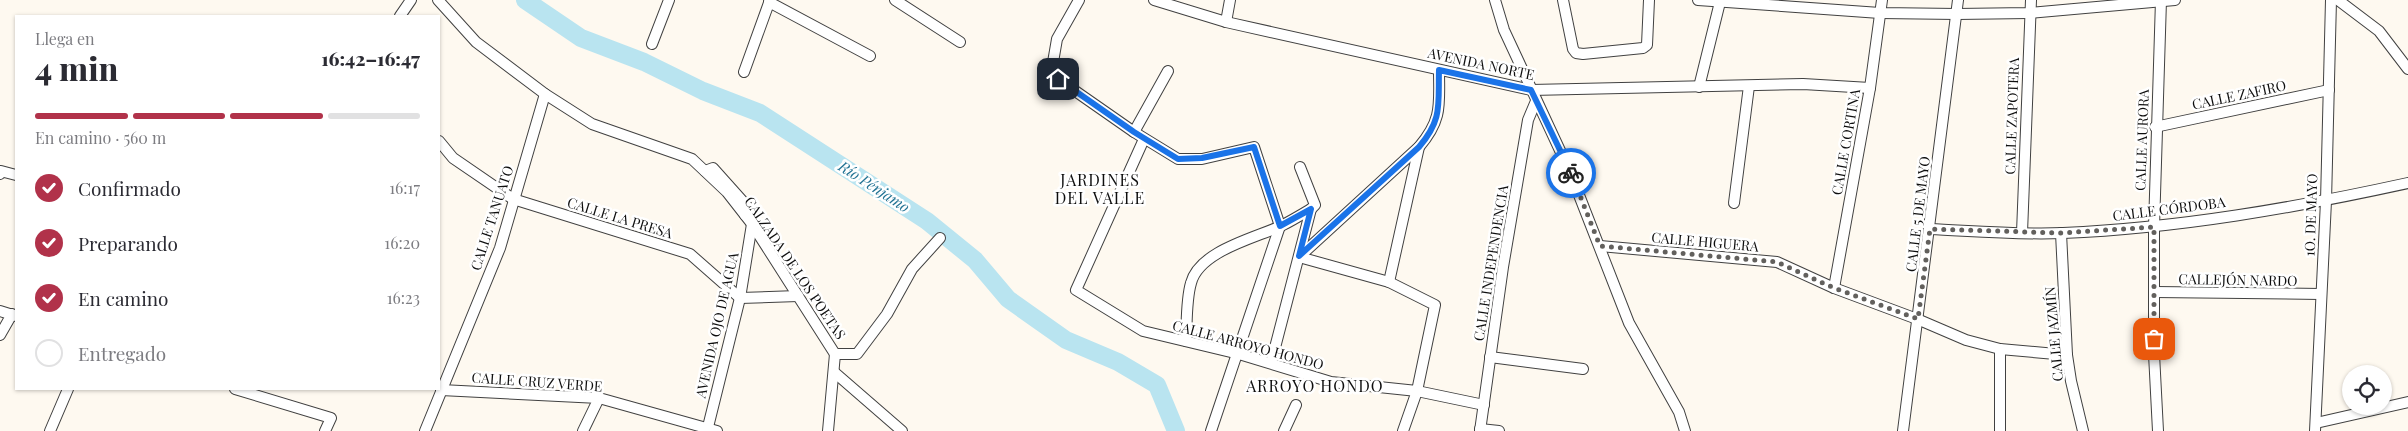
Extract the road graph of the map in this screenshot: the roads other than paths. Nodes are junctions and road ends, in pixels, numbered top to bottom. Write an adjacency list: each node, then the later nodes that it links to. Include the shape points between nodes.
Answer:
1 (411, 0): 25 (street)
2 (438, 0): 39 (street, CALZADA DE LOS POETAS, via 476,42)
3 (669, 0): 28 (street)
4 (895, 0): 27 (street)
5 (1079, 0): 42 (street, via 1057,39 1052,68 1058,79)
6 (1154, 0): 26 (street, AVENIDA NORTE)
7 (1230, 0): 26 (street)
8 (1494, 0): 37 (street)
9 (1563, 0): 10 (street, via 1573,49 1583,54 1647,45)
10 (1649, 0)
11 (1698, 0): 20 (street)
12 (1882, 0): 22 (street, CALLE CORTINA)
13 (1958, 0): 24 (street, CALLE 5 DE MAYO)
14 (2030, 0): 23 (street, CALLE ZAPOTERA)
15 (2175, 0): 19 (street)
16 (2331, 0): 38 (street, 1O. DE MAYO)
17 (2338, 0): 30 (street, via 2379,31)
18 (770, 1): 29 (street); 33 (street)
19 (2161, 1): 23 (street); 41 (street, CALLE AURORA)
20 (1720, 2): 21 (street); 35 (street)
21 (1768, 3): 22 (street)
22 (1880, 13): 24 (street); 36 (street, CALLE CORTINA)
23 (2029, 13): 24 (street); 58 (street, CALLE ZAPOTERA)
24 (1957, 14): 57 (street, CALLE 5 DE MAYO)
25 (401, 15)
26 (1226, 22): 32 (street, AVENIDA NORTE)
27 (960, 42)
28 (652, 44)
29 (870, 56)
30 (2408, 69)
31 (1168, 70): 42 (street)
32 (1439, 70): 37 (street, AVENIDA NORTE); 45 (street, via 1438,118)
33 (744, 72)
34 (1749, 86): 35 (street, AVENIDA NORTE); 36 (street, AVENIDA NORTE, via 1803,84); 52 (street)
35 (1699, 87): 37 (street, AVENIDA NORTE)
36 (1870, 88): 64 (street, CALLE CORTINA)
37 (1531, 90): 40 (street)
38 (2329, 90): 41 (street, CALLE ZAFIRO); 51 (street, 1O. DE MAYO)
39 (545, 94): 50 (street, CALLE TANUATO); 54 (street, CALZADA DE LOS POETAS, via 592,124 692,159 727,192)
40 (1536, 101): 61 (street); 78 (street, CALLE INDEPENDENCIA, via 1527,129)
41 (2156, 128): 56 (street, CALLE AURORA)
42 (1134, 132): 43 (street)
43 (1144, 139): 55 (street, via 1178,159 1202,158 1254,147); 73 (street, CALLE ARROYO HONDO, via 1076,290 1143,331)
44 (440, 142): 50 (street, CALLE LA PRESA, via 453,158)
45 (1419, 147): 62 (street); 63 (street)
46 (1300, 167): 53 (street)
47 (1, 172): 48 (street)
48 (15, 175)
49 (2408, 183): 51 (street, CALLE CÓRDOBA)
50 (513, 199): 68 (street, CALLE LA PRESA, via 690,254); 84 (street, CALLE TANUATO, via 500,248)
51 (2326, 201): 56 (street, CALLE CÓRDOBA); 66 (street, 1O. DE MAYO)
52 (1734, 203)
53 (1313, 207): 55 (street); 62 (street)
54 (752, 224): 67 (street, CALZADA DE LOS POETAS); 68 (street, AVENIDA OJO DE AGUA)
55 (1280, 226): 73 (street, via 1238,242 1198,270 1191,282); 76 (street)
56 (2154, 227): 59 (street, CALLE CÓRDOBA); 65 (street, CALLE AURORA)
57 (1930, 229): 58 (street, CALLE CÓRDOBA); 71 (street, CALLE 5 DE MAYO)
58 (2022, 233): 59 (street, CALLE CÓRDOBA)
59 (2061, 233): 77 (street, CALLE JAZMÍN)
60 (940, 238): 75 (street, via 912,269 887,314 857,354)
61 (1600, 246): 64 (street, CALLE HIGUERA, via 1777,262); 103 (street, via 1629,323 1679,412)
62 (1299, 256): 63 (street); 79 (street)
63 (1389, 282): 85 (street, via 1435,305)
64 (1834, 288): 71 (street, CALLE HIGUERA)
65 (2155, 292): 66 (street, CALLEJÓN NARDO); 107 (street, CALLE AURORA)
66 (2321, 294): 90 (street, 1O. DE MAYO)
67 (798, 296): 68 (street); 75 (street, CALZADA DE LOS POETAS)
68 (740, 298): 96 (street, AVENIDA OJO DE AGUA)
69 (0, 310): 70 (street)
70 (14, 315): 72 (street)
71 (1918, 319): 74 (street, CALLE HIGUERA, via 1966,340); 104 (street, CALLE 5 DE MAYO)
72 (0, 336)
73 (1186, 341): 76 (street, CALLE ARROYO HONDO)
74 (2000, 349): 77 (street, CALLE HIGUERA); 105 (street)
75 (835, 354): 81 (street)
76 (1239, 354): 79 (street, CALLE ARROYO HONDO); 99 (street)
77 (2067, 354): 106 (street, CALLE JAZMÍN, via 2070,381)
78 (1490, 357): 80 (street); 89 (street, CALLE INDEPENDENCIA)
79 (1271, 363): 85 (street, CALLE ARROYO HONDO, via 1331,382)
80 (1583, 369)
81 (834, 372): 97 (street); 98 (street)
82 (68, 390): 92 (street)
83 (238, 390): 93 (street, via 331,418)
84 (441, 390): 86 (street, CALLE CRUZ VERDE); 94 (street, CALLE TANUATO)
85 (1417, 391): 89 (street, CALLE ARROYO HONDO); 101 (street)
86 (599, 398): 95 (street); 96 (street, CALLE CRUZ VERDE)
87 (2408, 402): 90 (street)
88 (1296, 405): 100 (street)
89 (1484, 405): 91 (street, CALLE INDEPENDENCIA)
90 (2316, 427)
91 (1480, 430): 102 (street)
92 (50, 431)
93 (325, 431)
94 (424, 431)
95 (583, 431)
96 (710, 431)
97 (828, 431)
98 (902, 431)
99 (1211, 431)
100 (1284, 431)
101 (1403, 431)
102 (1499, 431)
103 (1685, 431)
104 (1903, 431)
105 (2000, 431)
106 (2083, 431)
107 (2158, 431)

